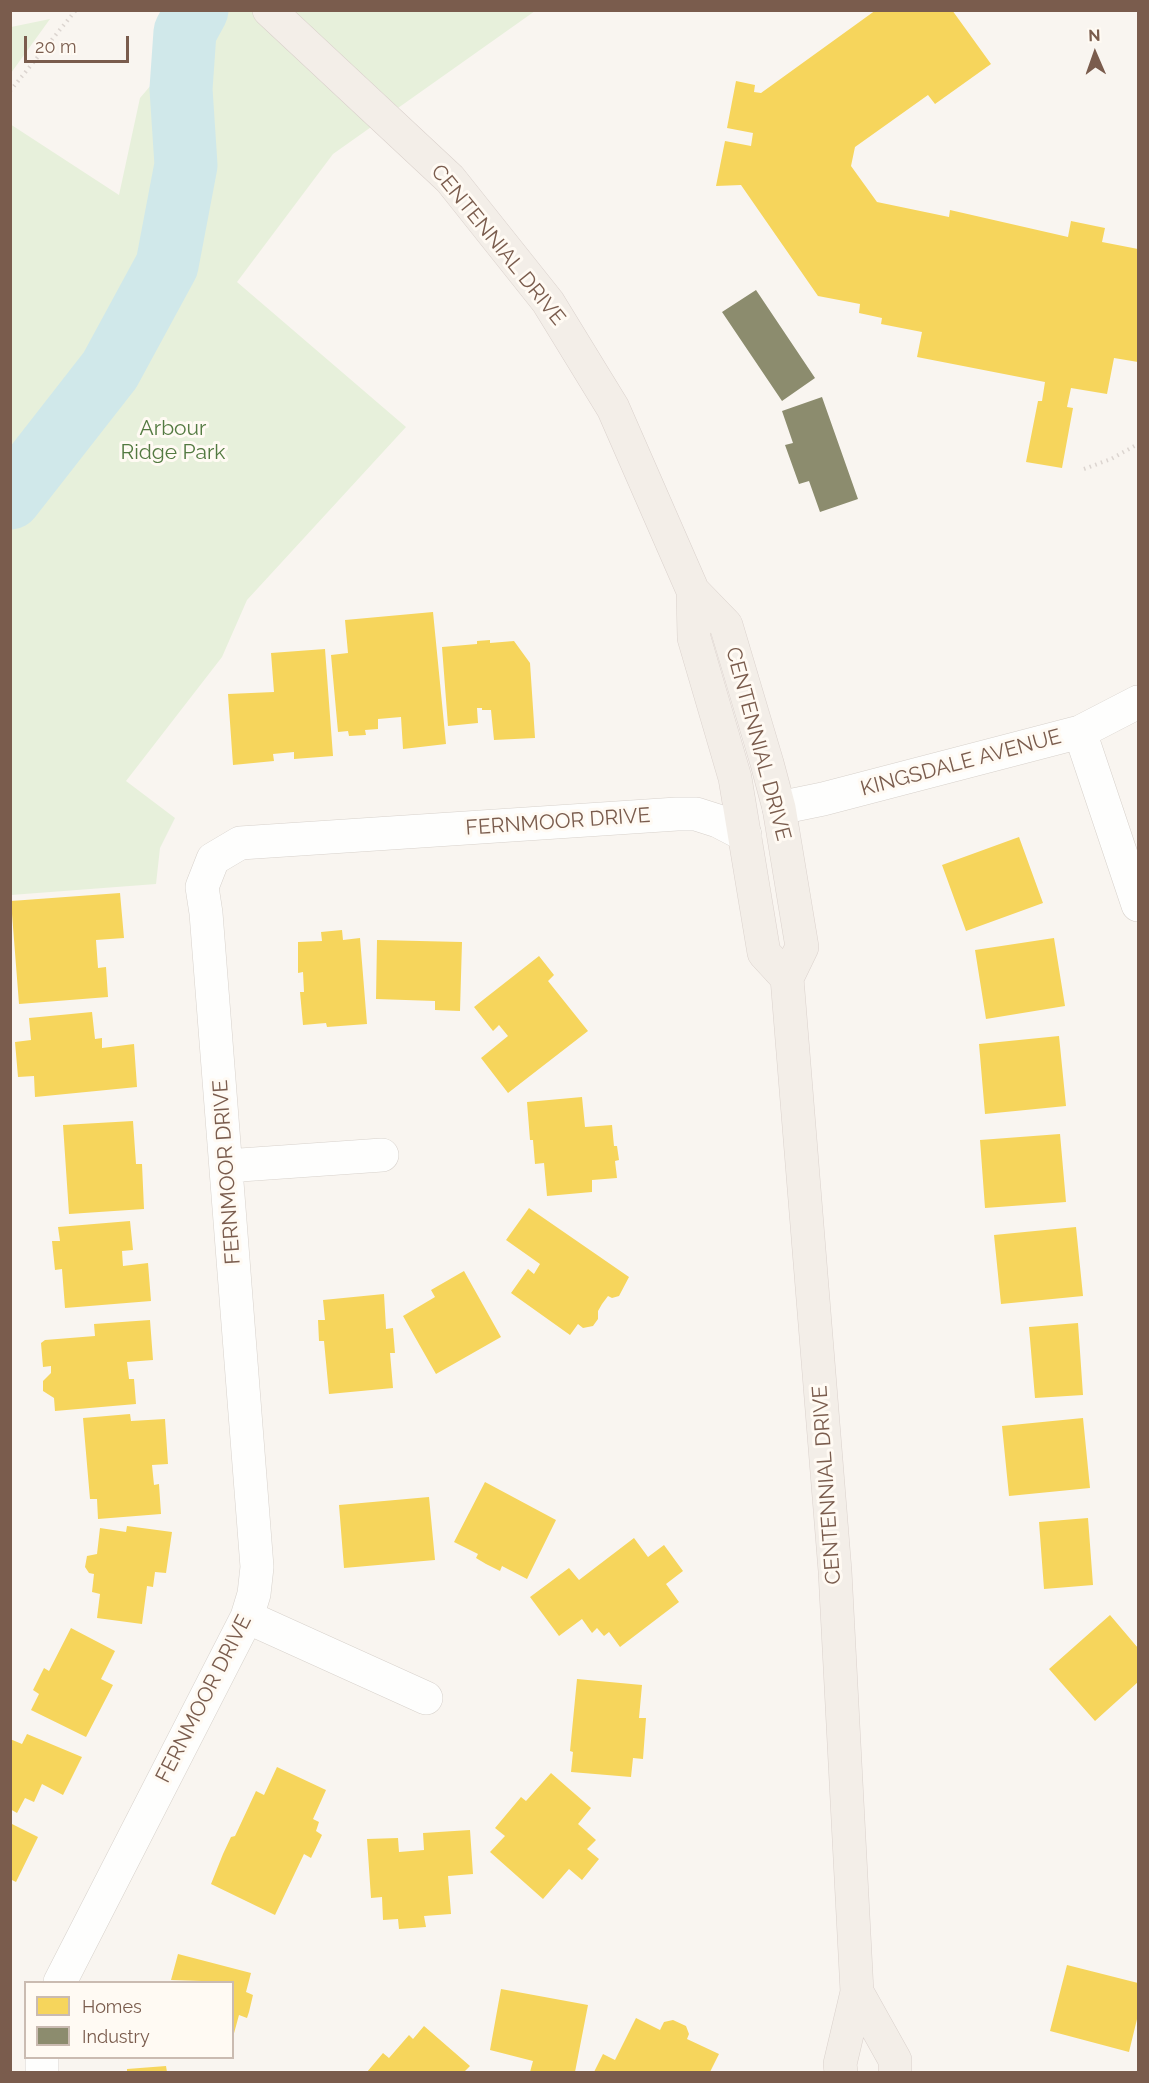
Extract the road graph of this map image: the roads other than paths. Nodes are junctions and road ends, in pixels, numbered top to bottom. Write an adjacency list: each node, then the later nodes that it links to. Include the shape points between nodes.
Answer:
1 (269, 10): 2 (main road, CENTENNIAL DRIVE, via 450,178 548,302 614,408)
2 (693, 591): 5 (main road, CENTENNIAL DRIVE, via 726,625); 6 (main road, CENTENNIAL DRIVE, via 694,638 735,778)
3 (1138, 702): 4 (street, KINGSDALE AVENUE)
4 (1080, 732): 5 (street, KINGSDALE AVENUE); 7 (street)
5 (779, 808): 8 (main road, CENTENNIAL DRIVE, via 802,947)
6 (745, 835): 8 (main road, CENTENNIAL DRIVE, via 764,953); 10 (street, FERNMOOR DRIVE, via 696,814 240,843 213,859 202,887)
7 (1138, 905)
8 (787, 978): 14 (main road, CENTENNIAL DRIVE, via 835,1571)
9 (382, 1155): 10 (street)
10 (226, 1166): 11 (street, FERNMOOR DRIVE, via 257,1567)
11 (247, 1617): 12 (street); 13 (street, FERNMOOR DRIVE)
12 (426, 1698)
13 (61, 1981)
14 (857, 1992): 15 (main road, CENTENNIAL DRIVE); 16 (main road, CENTENNIAL DRIVE, via 895,2060)
15 (841, 2073)
16 (896, 2073)

